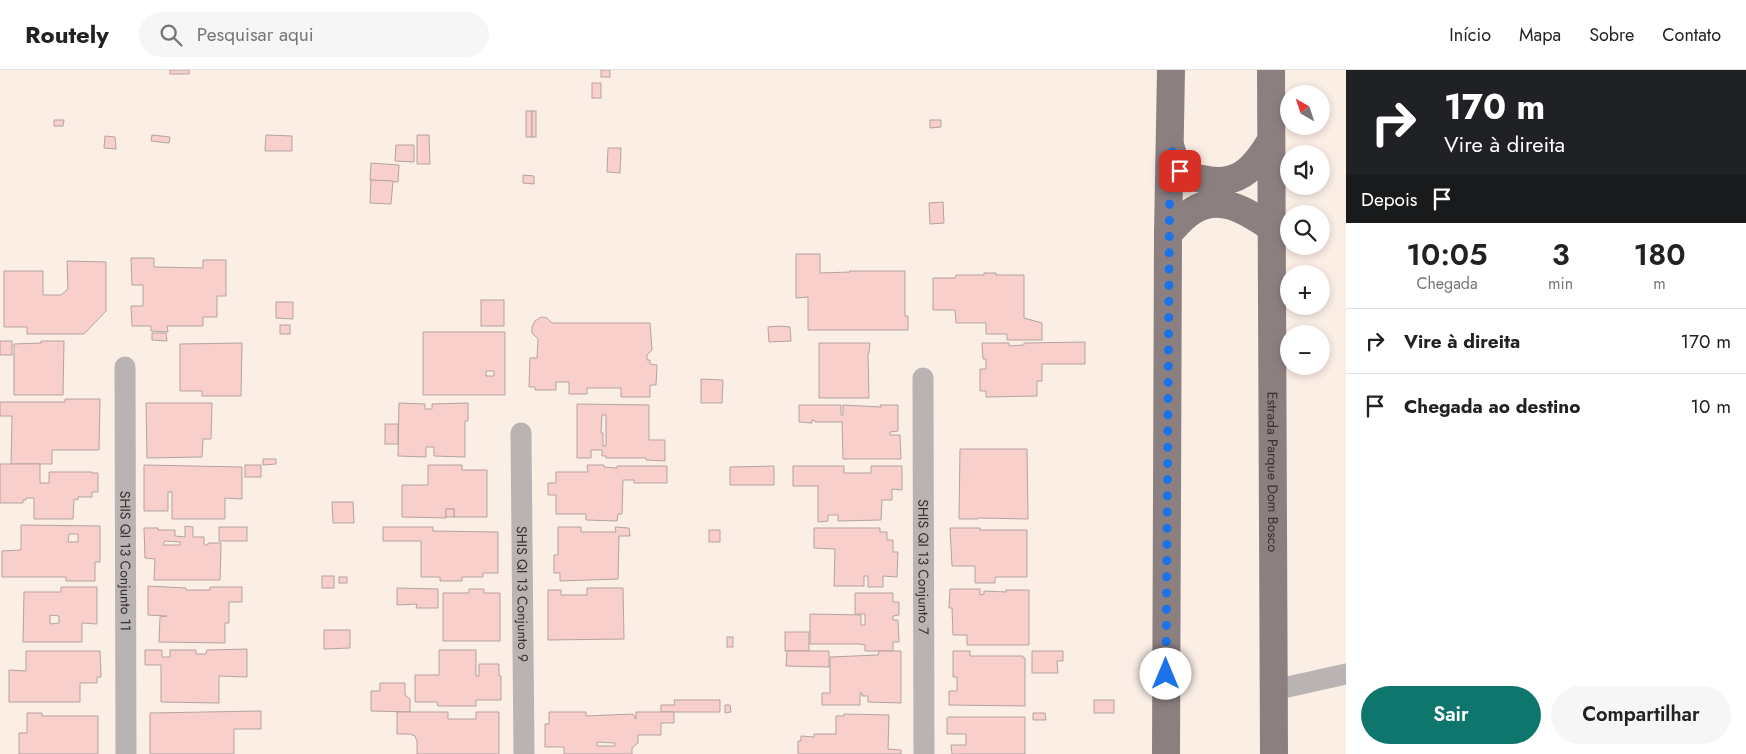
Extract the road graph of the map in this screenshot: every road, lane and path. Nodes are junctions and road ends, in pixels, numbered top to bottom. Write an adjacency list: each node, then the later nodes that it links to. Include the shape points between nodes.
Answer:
1 (1170, 70): 4 (main road)
2 (1271, 70): 3 (main road, Estrada Parque Dom Bosco)
3 (1270, 142): 4 (main road, via 1258,162 1248,170 1233,179 1209,181 1180,171); 5 (main road, Estrada Parque Dom Bosco)
4 (1170, 146): 6 (main road)
5 (1273, 228): 6 (main road, via 1249,212 1219,203 1204,205 1188,214); 11 (main road, Estrada Parque Dom Bosco)
6 (1168, 234): 15 (main road)
7 (124, 367): 12 (street, SHIS QI 13 Conjunto 11)
8 (923, 378): 14 (street, SHIS QI 13 Conjunto 7)
9 (521, 433): 13 (street, SHIS QI 13 Conjunto 9)
10 (1346, 674): 11 (street)
11 (1274, 690): 16 (main road, Estrada Parque Dom Bosco)
12 (126, 754)
13 (524, 754)
14 (924, 754)
15 (1166, 754)
16 (1274, 754)

